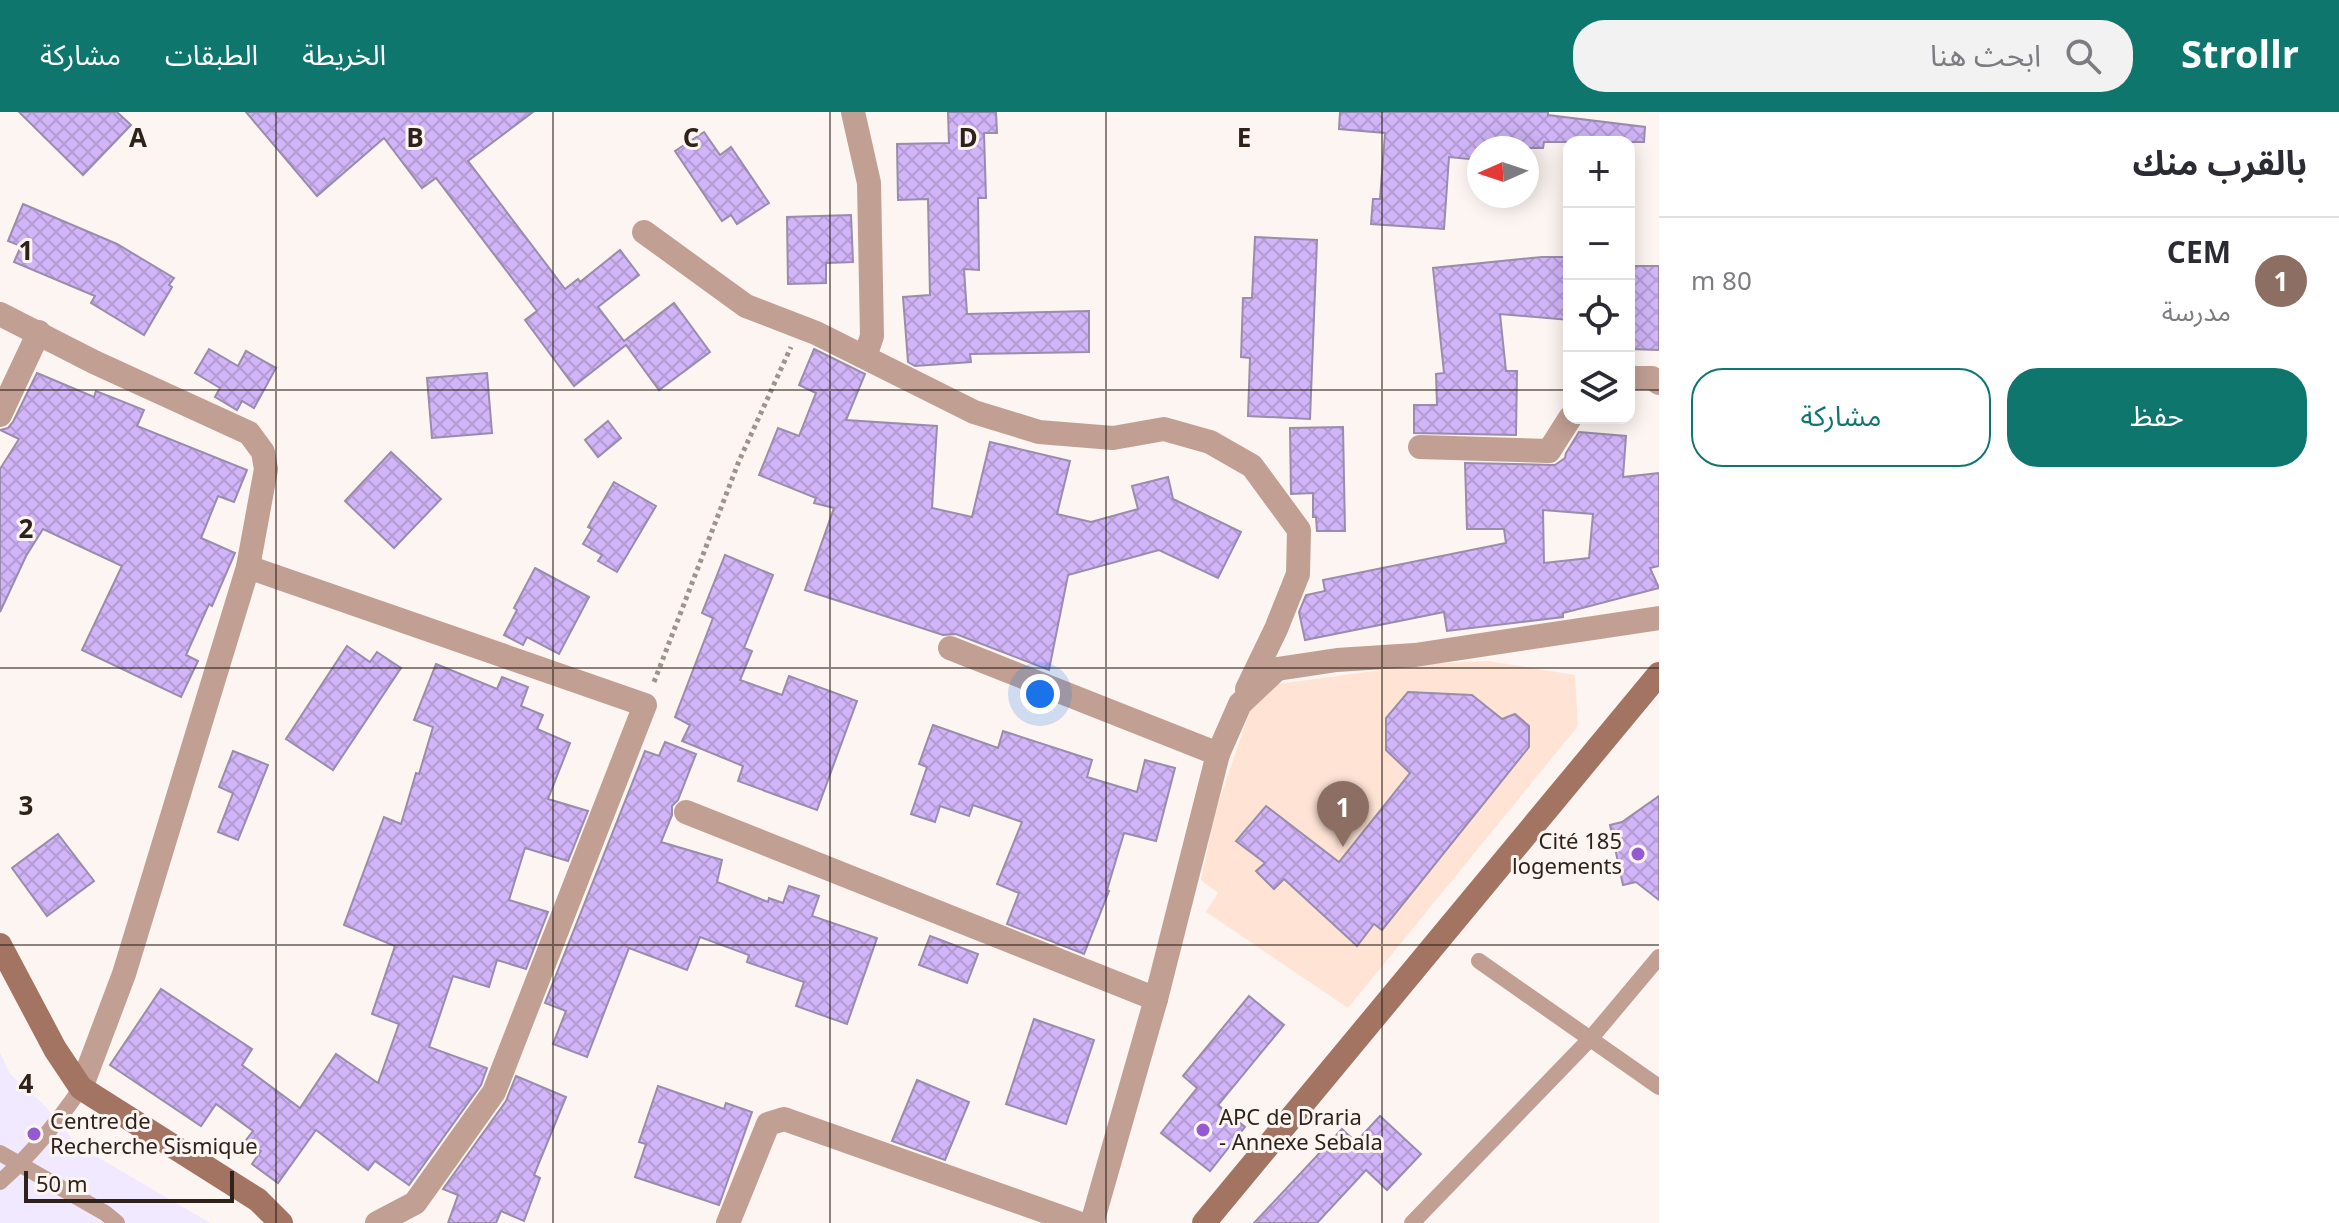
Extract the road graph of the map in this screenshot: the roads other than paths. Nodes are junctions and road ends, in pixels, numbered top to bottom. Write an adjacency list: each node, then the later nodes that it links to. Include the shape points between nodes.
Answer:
1 (853, 112): 5 (street, via 869,183 872,336)
2 (644, 232): 5 (street, via 746,306)
3 (0, 314): 4 (street)
4 (39, 332): 8 (street); 11 (street, via 249,433 263,452 266,469)
5 (865, 357): 15 (street, via 974,412 1039,432 1113,438 1164,429 1210,442 1252,466 1299,530 1298,574)
6 (1635, 378): 7 (street)
7 (1659, 383)
8 (0, 415)
9 (1566, 424): 10 (street, via 1549,451)
10 (1420, 447)
11 (248, 567): 24 (street, via 124,974); 30 (street, via 645,705 494,1092 415,1203)
12 (1659, 618): 15 (street, via 1415,655 1277,669)
13 (950, 648): 16 (street)
14 (1659, 674): 34 (main road)
15 (1240, 704): 16 (street)
16 (1218, 754): 21 (street)
17 (686, 812): 21 (street)
18 (0, 945): 24 (main road)
19 (1659, 957): 22 (lane)
20 (1479, 961): 22 (lane)
21 (1156, 999): 33 (street)
22 (1591, 1038): 23 (lane); 35 (lane)
23 (1659, 1087)
24 (81, 1088): 26 (lane); 29 (main road, via 258,1200)
25 (0, 1153): 26 (lane)
26 (20, 1164): 27 (lane); 28 (lane)
27 (0, 1182)
28 (117, 1223)
29 (281, 1223)
30 (377, 1223)
31 (728, 1223): 32 (street, via 768,1124 784,1119)
32 (1078, 1223)
33 (1092, 1223)
34 (1204, 1223)
35 (1412, 1223)

